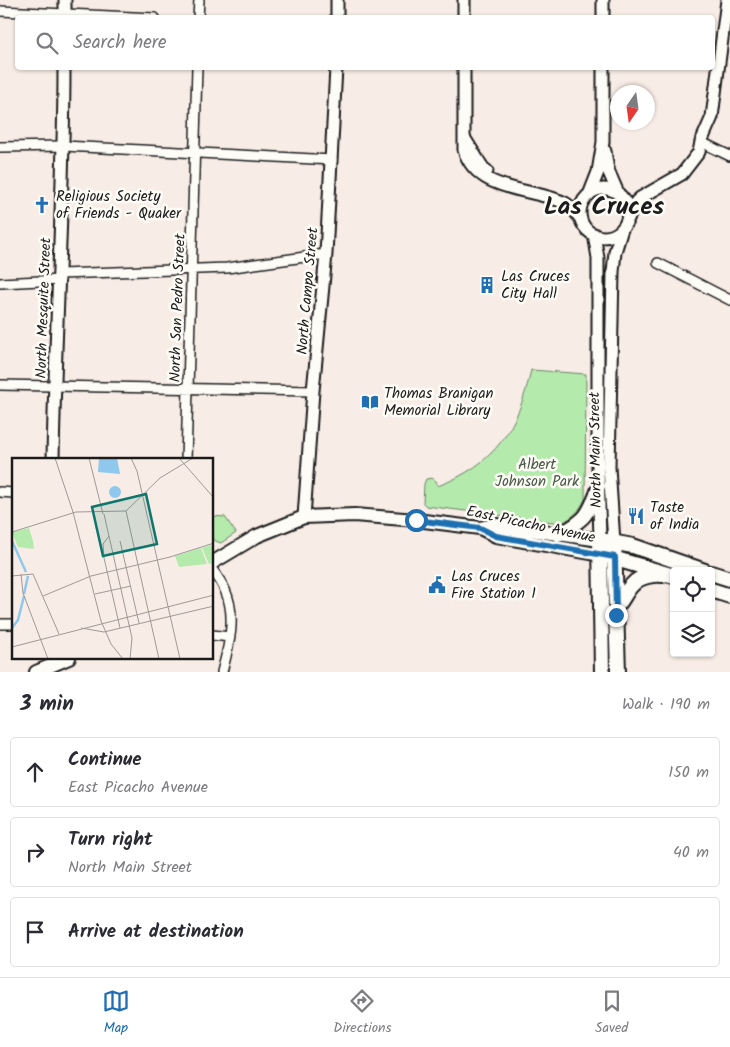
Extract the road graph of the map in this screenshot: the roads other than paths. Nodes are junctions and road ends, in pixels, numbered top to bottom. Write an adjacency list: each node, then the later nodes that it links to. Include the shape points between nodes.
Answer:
1 (65, 0): 9 (street)
2 (199, 0): 10 (street)
3 (337, 0): 11 (street)
4 (464, 0): 12 (street)
5 (603, 0): 13 (street)
6 (727, 0): 14 (street)
7 (0, 11): 8 (street)
8 (51, 15)
9 (64, 15)
10 (198, 15)
11 (337, 15)
12 (464, 15)
13 (603, 15)
14 (725, 54): 22 (street, via 712,117)
15 (64, 70): 23 (street, North Mesquite Street)
16 (197, 70): 25 (street, North San Pedro Street)
17 (336, 70): 27 (street, North Campo Street)
18 (464, 70): 20 (street)
19 (603, 70): 21 (street)
20 (465, 139): 29 (street, via 484,168 505,181 578,198); 30 (street, via 464,150 477,171 500,185 566,203)
21 (603, 142): 28 (street, via 608,170); 29 (street, via 598,172)
22 (701, 142): 26 (street); 28 (street, via 667,177 637,193); 31 (street, via 699,152 689,166 673,180 636,202)
23 (64, 146): 24 (street); 25 (street); 36 (street, North Mesquite Street)
24 (0, 147)
25 (194, 153): 27 (street); 35 (street, North San Pedro Street)
26 (730, 156)
27 (332, 160): 33 (street, North Campo Street)
28 (620, 195): 29 (street, via 601,189); 31 (street, via 628,208)
29 (588, 196): 30 (street, via 581,208)
30 (581, 219): 32 (street)
31 (624, 226): 32 (street, via 608,236); 49 (street, North Main Street, via 615,252 613,281)
32 (594, 234): 45 (street, North Main Street, via 598,258)
33 (326, 254): 35 (street, via 259,265); 42 (street, North Campo Street)
34 (658, 263): 38 (street)
35 (192, 270): 36 (street); 41 (street, North San Pedro Street)
36 (60, 277): 37 (street); 40 (street, North Mesquite Street)
37 (0, 283)
38 (730, 300)
39 (0, 385): 40 (street)
40 (54, 386): 41 (street); 43 (street, North Mesquite Street)
41 (188, 388): 42 (street); 44 (street, North San Pedro Street)
42 (313, 391): 46 (street, North Campo Street)
43 (53, 458)
44 (186, 458)
45 (599, 486): 48 (main road, via 585,518); 49 (street, North Main Street)
46 (304, 517): 47 (main road, East Picacho Avenue, via 354,515); 52 (main road, East Picacho Avenue, via 257,536)
47 (480, 528): 48 (main road, via 496,524); 50 (main road, East Picacho Avenue, via 496,536)
48 (558, 535): 49 (main road)
49 (607, 541): 50 (main road, North Main Street); 51 (main road, North Main Street); 53 (main road, via 633,546)
50 (600, 555): 51 (main road, East Picacho Avenue); 67 (main road, North Main Street)
51 (615, 557): 56 (main road, East Picacho Avenue); 61 (main road, North Main Street)
52 (214, 563)
53 (693, 567)
54 (214, 572): 63 (street, via 226,590 232,619)
55 (715, 574): 58 (main road)
56 (670, 575)
57 (670, 576): 61 (main road, via 653,574 633,583)
58 (730, 580)
59 (715, 591): 60 (main road)
60 (730, 596)
61 (616, 607): 68 (main road, North Main Street)
62 (214, 635): 63 (street)
63 (230, 637): 66 (street)
64 (63, 660): 65 (main road)
65 (40, 668)
66 (222, 672)
67 (602, 672)
68 (618, 672)

